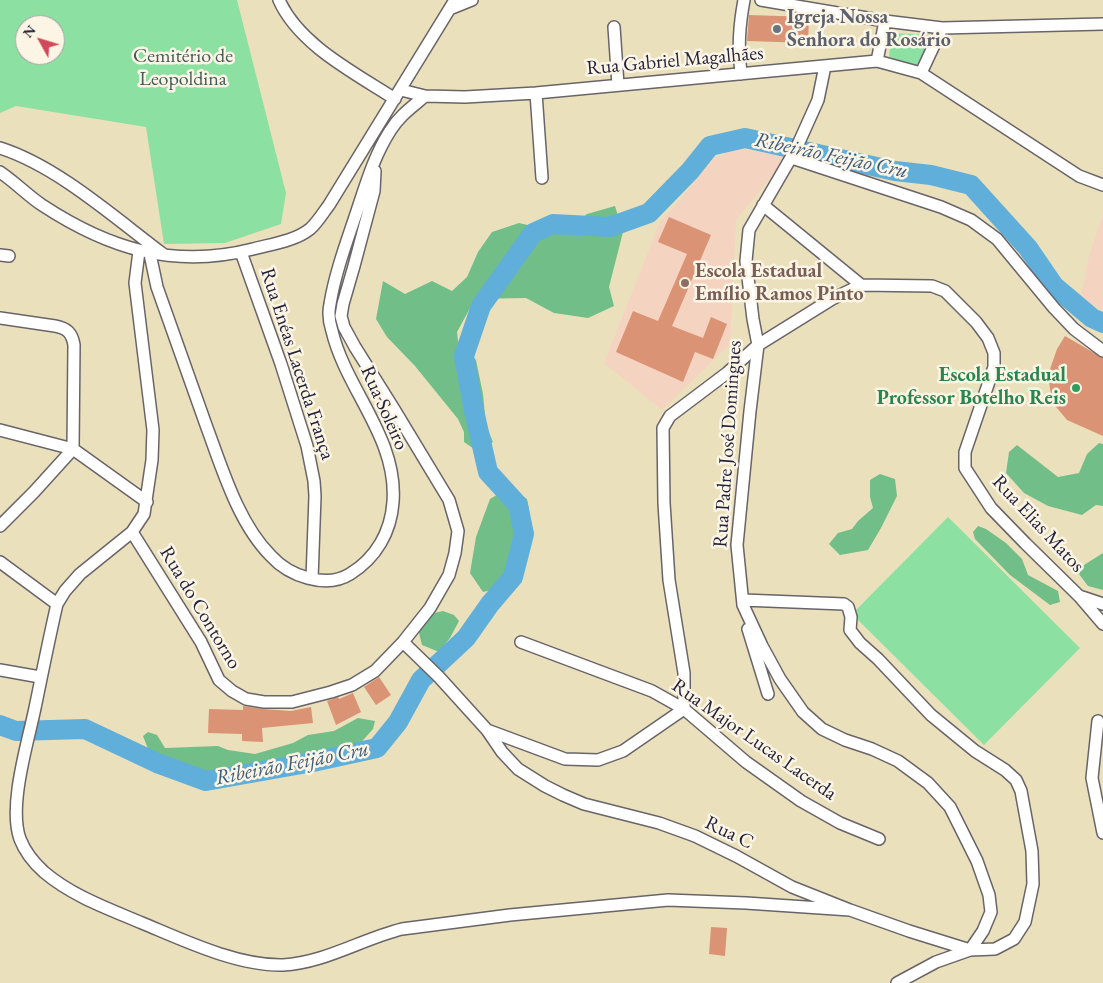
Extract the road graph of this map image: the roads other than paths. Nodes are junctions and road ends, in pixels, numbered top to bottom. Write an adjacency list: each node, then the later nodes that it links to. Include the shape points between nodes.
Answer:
1 (279, 0): 16 (street, via 293,24 321,49)
2 (472, 0): 5 (street)
3 (744, 0): 13 (street, via 738,45)
4 (761, 0): 6 (street)
5 (454, 4): 16 (street)
6 (885, 21): 9 (street); 10 (street)
7 (1103, 24): 9 (street)
8 (614, 27): 14 (street)
9 (942, 28): 12 (street)
10 (877, 61): 11 (street, Rua Gabriel Magalhães); 12 (street, Rua Gabriel Magalhães)
11 (825, 66): 13 (street, Rua Gabriel Magalhães); 20 (street, Rua Padre José Domingues, via 818,100)
12 (920, 73): 23 (street, Rua Gabriel Magalhães, via 1079,176)
13 (742, 74): 14 (street, Rua Gabriel Magalhães)
14 (618, 85): 15 (street, Rua Gabriel Magalhães)
15 (536, 93): 17 (street, Rua Gabriel Magalhães); 22 (street)
16 (398, 94): 17 (street, Rua Gabriel Magalhães); 25 (street, via 330,206 311,228 297,237)
17 (425, 96): 19 (street, Rua Soleiro, via 400,117)
18 (0, 148): 27 (street, via 17,153 66,182)
19 (377, 153): 38 (street, Rua Soleiro, via 346,245 329,318 343,361 384,443 393,485 393,502 381,544 365,563 348,575 328,581); 44 (street, Rua do Contorno, via 374,191 341,316 355,347 450,500 458,531 449,575 430,608)
20 (794, 154): 24 (street, Rua Padre José Domingues); 31 (street, via 971,220 998,239 1054,308 1074,329)
21 (0, 172): 26 (street, via 57,215 95,235)
22 (542, 178)
23 (1103, 185)
24 (763, 205): 28 (street); 30 (street, Rua Padre José Domingues, via 750,230 746,261)
25 (241, 252): 27 (street, via 209,257); 38 (street, Rua Enéas Lacerda França, via 307,446 315,496)
26 (144, 253): 27 (street); 34 (street, via 135,283 153,430); 38 (street, Rua Soleiro, via 231,493 271,557 287,569)
27 (165, 256)
28 (861, 285): 30 (street, Rua Elias Matos); 39 (street, Rua Elias Matos, via 932,286 945,290 988,338 994,353 994,367 965,452 965,468 991,508)
29 (0, 318): 33 (street, via 55,326 70,333 74,345)
30 (758, 345): 40 (street, Rua Padre José Domingues, via 737,545); 49 (street, Rua Elias Matos, via 670,416 663,428 669,580 684,673)
31 (1103, 351)
32 (0, 430): 33 (street)
33 (74, 449): 34 (street); 35 (street)
34 (147, 502): 36 (street)
35 (0, 526)
36 (132, 532): 41 (street, via 80,574); 44 (street, Rua do Contorno, via 201,642 219,680 246,698 292,702 338,690 375,671)
37 (0, 562): 41 (street)
38 (312, 579)
39 (1079, 596): 42 (street, Rua Elias Matos); 43 (street)
40 (743, 603): 48 (street); 55 (street, Rua Padre José Domingues, via 780,679 803,712 822,729 898,761 928,783 950,807 977,861 989,895 990,912 983,931); 55 (street, via 844,604 851,617 850,630 931,715 975,752 1016,780 1032,851 1033,884 1025,922 1014,939 995,949)
41 (57, 604): 47 (street)
42 (1103, 604)
43 (1103, 624)
44 (403, 642): 51 (street, Rua C)
45 (521, 642): 49 (street, Rua Major Lucas Lacerda, via 652,691)
46 (0, 670): 47 (street)
47 (40, 677): 54 (street, via 19,781 17,812 20,838 29,857 72,892 196,946 246,960 282,965 298,963 410,927 510,914 668,900)
48 (768, 694)
49 (684, 710): 51 (street, via 623,751 598,760 565,759); 53 (street, Rua Major Lucas Lacerda, via 746,762 801,801 840,823)
50 (1098, 721): 52 (street, via 1092,778)
51 (487, 730): 54 (street, Rua C, via 518,769 545,786 584,804 695,836 792,887)
52 (1103, 833)
53 (879, 839)
54 (850, 910): 55 (street, Rua C)
55 (970, 950): 56 (street, via 936,962)
56 (916, 979): 57 (street)
57 (896, 983)

